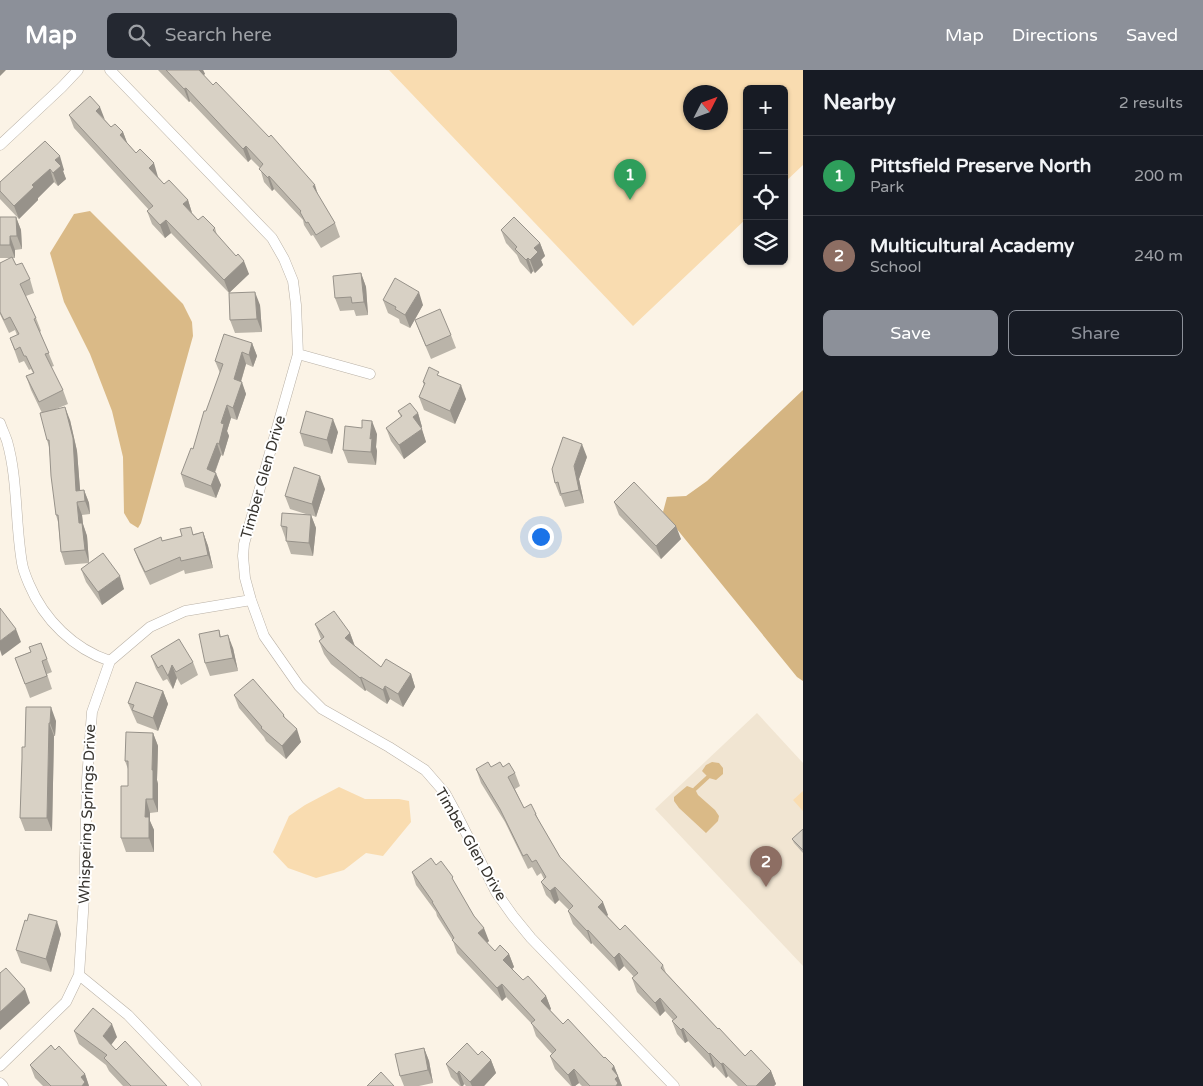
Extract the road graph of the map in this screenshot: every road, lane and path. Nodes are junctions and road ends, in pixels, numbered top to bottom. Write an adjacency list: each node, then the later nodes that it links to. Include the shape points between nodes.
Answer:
1 (78, 70): 3 (street)
2 (110, 70): 4 (street, Timber Glen Drive, via 272,238 289,270 295,293)
3 (0, 145)
4 (298, 354): 5 (street); 7 (street, Timber Glen Drive, via 244,544 244,567)
5 (370, 374)
6 (0, 423): 8 (street, via 7,440 14,478 22,565 31,590 63,634 97,657)
7 (251, 600): 8 (street, via 185,612 150,627); 14 (street, Timber Glen Drive, via 264,636 299,686 322,709 426,770 445,793 496,892 513,916)
8 (110, 661): 9 (street, Whispering Springs Drive, via 92,712)
9 (79, 975): 10 (street, Whispering Springs Drive, via 66,1002); 13 (street, via 128,1014)
10 (0, 1066)
11 (0, 1082): 12 (street)
12 (3, 1086)
13 (196, 1086)
14 (674, 1086)

